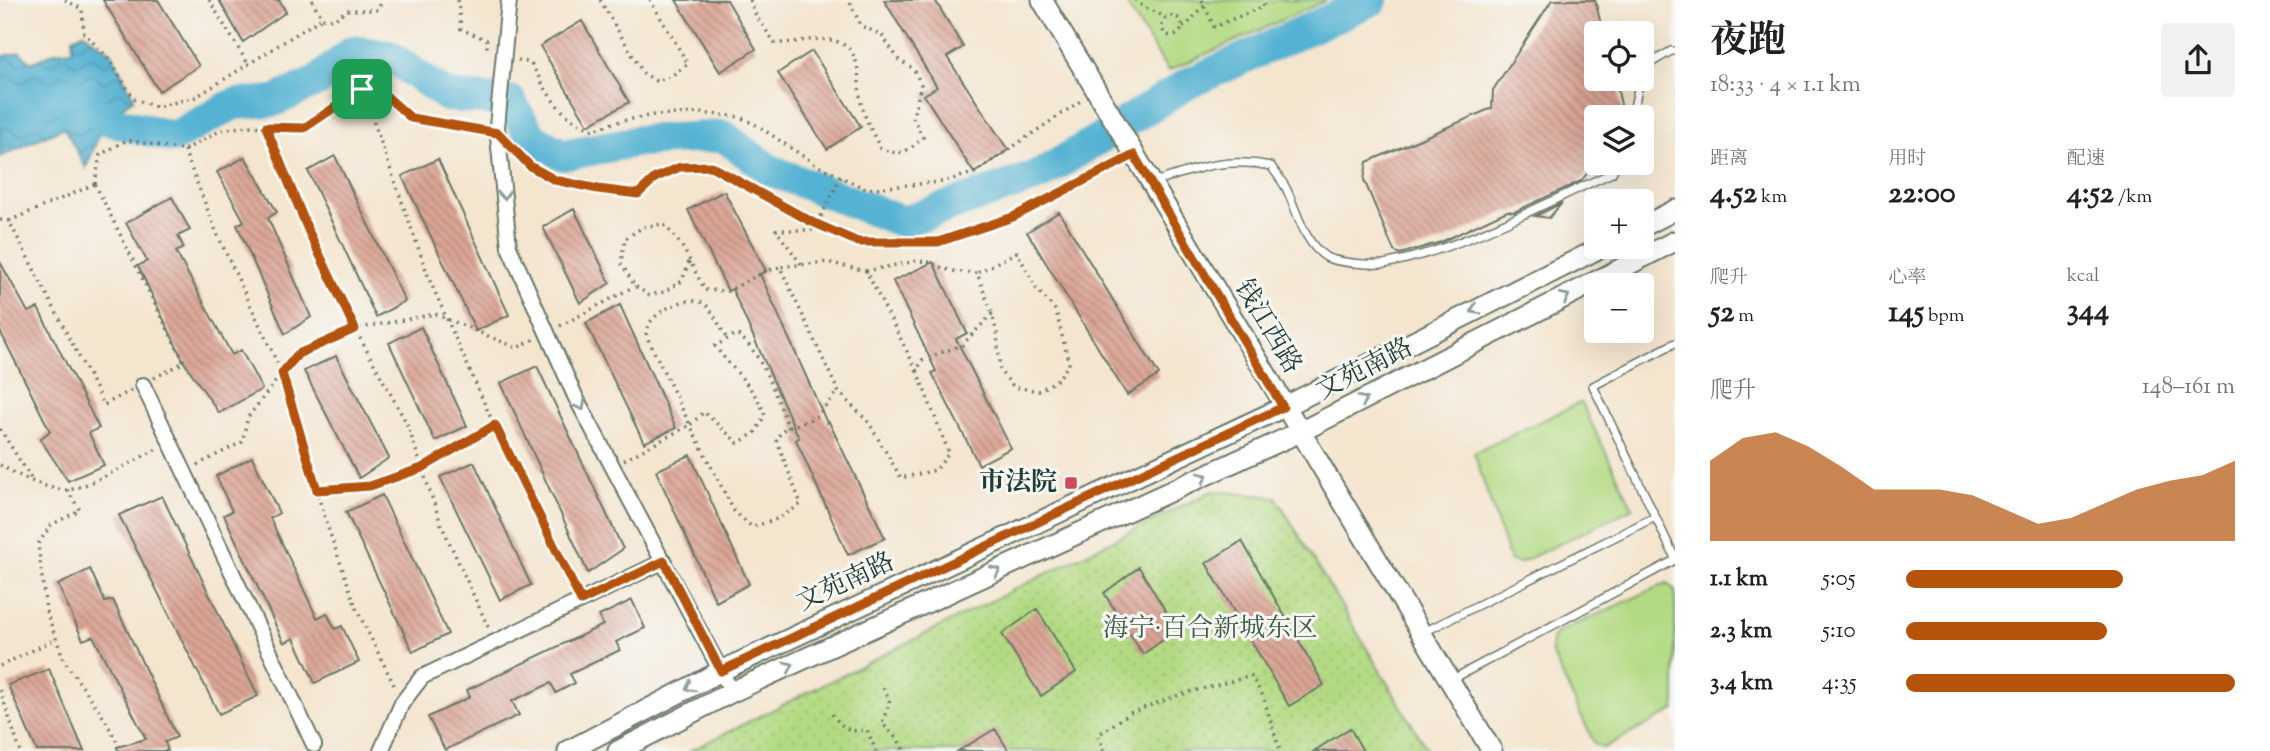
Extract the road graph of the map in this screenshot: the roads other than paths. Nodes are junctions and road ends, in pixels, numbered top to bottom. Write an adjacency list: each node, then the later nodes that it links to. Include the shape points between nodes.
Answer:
1 (509, 0): 17 (street, one-way to 17, via 498,130 509,247 575,396)
2 (1042, 0): 6 (main road, 钱江西路)
3 (1675, 51): 4 (lane, via 1649,64)
4 (1635, 105)
5 (1608, 175): 6 (lane, via 1476,235 1385,264 1351,264 1325,257 1304,233 1271,166 1245,161 1202,166)
6 (1151, 184): 13 (main road, 钱江西路)
7 (1675, 210): 8 (main road)
8 (1654, 221)
9 (1675, 241): 14 (main road, 文苑南路, one-way to 9)
10 (1584, 256): 13 (main road, 文苑南路, one-way to 13)
11 (1675, 343): 15 (lane, via 1593,386)
12 (143, 386): 22 (street)
13 (1283, 407): 14 (main road, 钱江西路); 19 (main road, 文苑南路)
14 (1302, 431): 18 (main road, 钱江西路); 21 (main road, 文苑南路, one-way to 14)
15 (1655, 517): 16 (lane); 18 (lane)
16 (1675, 559): 20 (lane)
17 (664, 561): 19 (street); 23 (street, via 422,677 402,703)
18 (1422, 633): 20 (main road, 钱江西路)
19 (721, 671): 21 (street); 24 (main road, 文苑南路, one-way to 24)
20 (1451, 680): 26 (main road, 钱江西路)
21 (732, 692): 25 (main road, 文苑南路)
22 (314, 745)
23 (382, 751)
24 (568, 751)
25 (618, 751)
26 (1492, 751)

